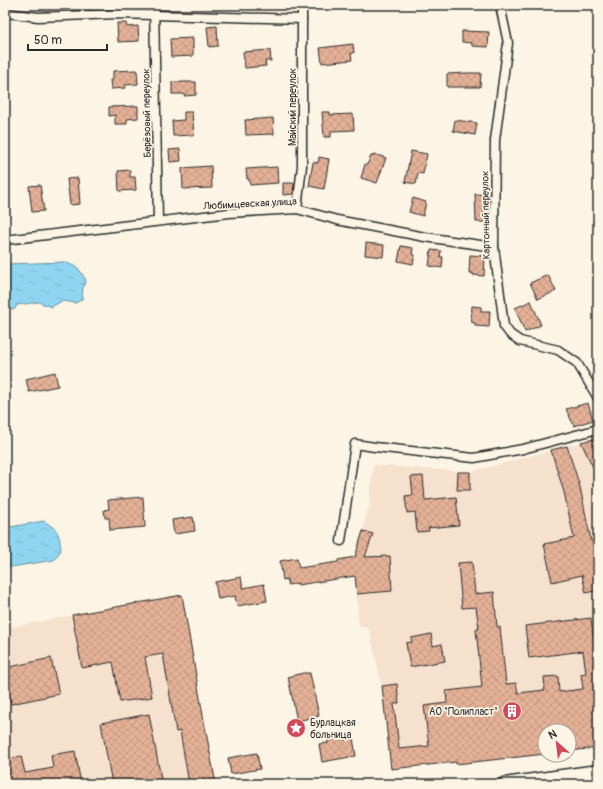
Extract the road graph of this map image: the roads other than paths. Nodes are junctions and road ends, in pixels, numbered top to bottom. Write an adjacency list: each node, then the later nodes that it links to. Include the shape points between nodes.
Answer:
1 (154, 5): 5 (street, Берёзовый переулок)
2 (302, 5): 6 (street, Майский переулок)
3 (500, 5): 10 (street, Картонный переулок, via 508,43 495,140)
4 (7, 9): 5 (street, via 38,17 117,14)
5 (154, 16): 6 (street); 8 (street, Берёзовый переулок)
6 (302, 20): 7 (street, Майский переулок, via 302,166)
7 (297, 209): 8 (street, Любимцевская улица); 10 (street, Любимцевская улица, via 337,220)
8 (158, 221): 9 (street, Любимцевская улица)
9 (5, 240)
10 (494, 247): 11 (street, Картонный переулок, via 504,326 520,341 558,350 578,363)
11 (598, 398)
12 (598, 429): 13 (street, via 522,449 474,458 355,444)
13 (341, 541)
14 (598, 771): 15 (main road)
15 (504, 784)

